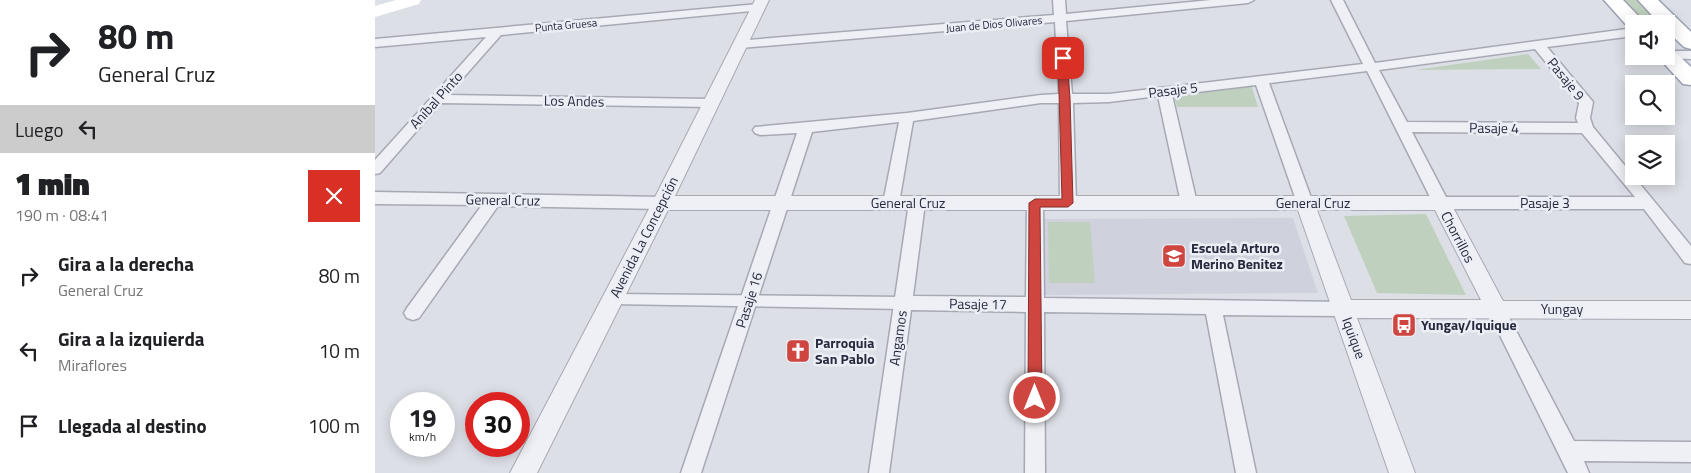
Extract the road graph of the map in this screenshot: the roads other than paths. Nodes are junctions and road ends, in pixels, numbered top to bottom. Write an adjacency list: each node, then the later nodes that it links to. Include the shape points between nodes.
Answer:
1 (413, 0): 8 (main road)
2 (1059, 0): 10 (street)
3 (1248, 0): 10 (street, Juan de Dios Olivares)
4 (1337, 0): 22 (street, Chorrillos)
5 (1613, 0): 9 (main road)
6 (1647, 0): 14 (main road)
7 (760, 4): 11 (street, Punta Gruesa); 17 (street, Avenida La Concepción)
8 (375, 12)
9 (1627, 15)
10 (1060, 18): 17 (street, Juan de Dios Olivares); 26 (street)
11 (497, 32): 15 (street, Punta Gruesa); 27 (street, Aníbal Pinto)
12 (1625, 33): 13 (street, Pasaje 5)
13 (1585, 40): 16 (street, Pasaje 5); 18 (street, Pasaje 5)
14 (1691, 42)
15 (375, 43)
16 (1625, 43)
17 (740, 44): 28 (street, Avenida La Concepción)
18 (1538, 45): 22 (street, Pasaje 5); 32 (street, Pasaje 9, via 1585,102 1583,118)
19 (1675, 55): 20 (street)
20 (1691, 55)
21 (1675, 63): 24 (main road)
22 (1371, 67): 23 (street, Pasaje 5); 30 (street, Chorrillos)
23 (1261, 79): 25 (street, Pasaje 5); 44 (street)
24 (1691, 79)
25 (1164, 91): 26 (street, Pasaje 5, via 1109,98); 43 (street)
26 (1066, 98): 29 (street, Pasaje 5); 42 (street)
27 (437, 99): 28 (street, Los Andes); 34 (street, Aníbal Pinto)
28 (711, 103): 37 (street, Avenida La Concepción)
29 (907, 117): 31 (street, Pasaje 5); 39 (street)
30 (1402, 127): 32 (street, Pasaje 4); 45 (street, Chorrillos)
31 (806, 128): 33 (street, Pasaje 5); 38 (street, Pasaje 16)
32 (1586, 128): 46 (street)
33 (760, 130)
34 (375, 169)
35 (375, 198): 36 (street, General Cruz)
36 (494, 200): 37 (street, General Cruz); 56 (street)
37 (661, 203): 38 (street, General Cruz); 48 (street, Avenida La Concepción)
38 (781, 203): 39 (street, General Cruz); 49 (street, Pasaje 16)
39 (891, 203): 40 (street, General Cruz)
40 (917, 203): 41 (street, General Cruz); 50 (street, Angamos)
41 (1035, 203): 42 (street, General Cruz); 51 (street)
42 (1068, 203): 43 (street, General Cruz)
43 (1189, 203): 44 (street, General Cruz)
44 (1305, 203): 45 (street, General Cruz); 53 (street, Iquique)
45 (1441, 203): 46 (street, Pasaje 3); 54 (street, Chorrillos)
46 (1649, 203): 47 (street)
47 (1691, 258)
48 (612, 299): 49 (street, Pasaje 17); 59 (street, Avenida La Concepción)
49 (749, 301): 50 (street, Pasaje 17); 60 (street, Pasaje 16)
50 (903, 303): 51 (street, Pasaje 17); 61 (street, Angamos)
51 (1035, 305): 52 (street, Pasaje 17); 62 (street)
52 (1213, 307): 53 (street, Pasaje 17); 63 (street)
53 (1344, 309): 54 (street, Yungay); 64 (street, Iquique)
54 (1496, 309): 55 (street, Yungay); 57 (street, Chorrillos)
55 (1691, 310)
56 (413, 313)
57 (1568, 451): 58 (street); 65 (street, Chorrillos)
58 (1691, 452)
59 (523, 473)
60 (691, 473)
61 (879, 473)
62 (1035, 473)
63 (1246, 473)
64 (1402, 473)
65 (1579, 473)

